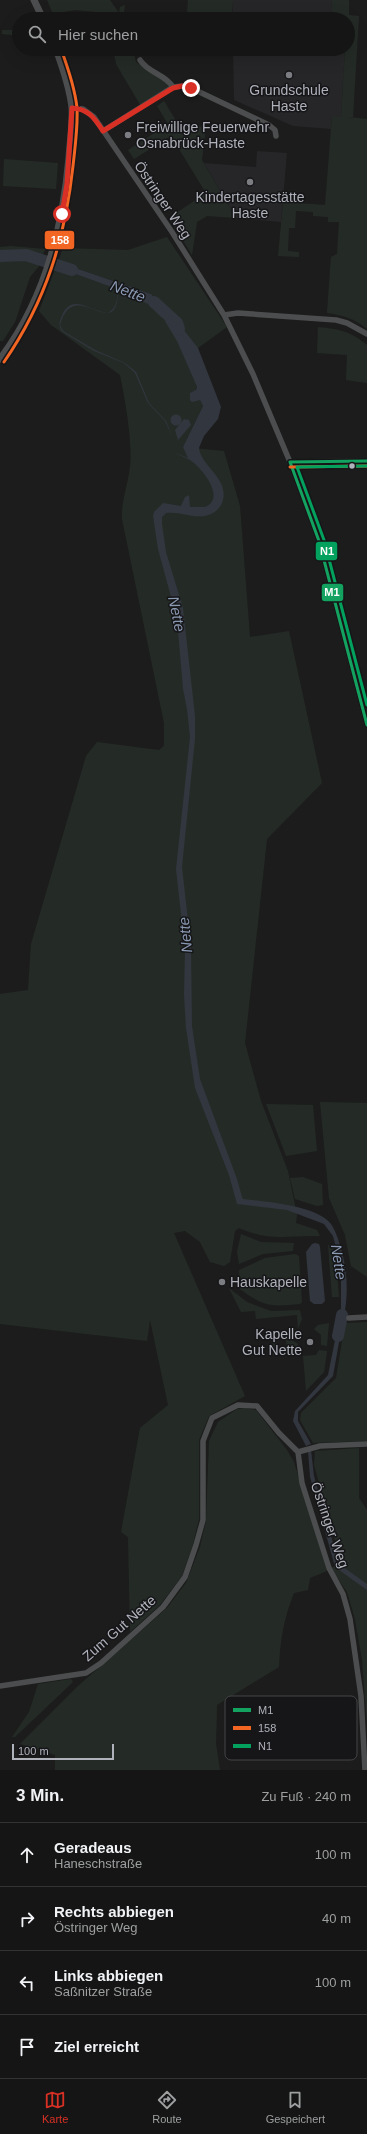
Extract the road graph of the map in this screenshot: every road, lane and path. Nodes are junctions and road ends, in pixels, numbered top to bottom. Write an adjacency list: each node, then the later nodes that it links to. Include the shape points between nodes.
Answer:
1 (34, 0): 2 (street)
2 (40, 12)
3 (58, 56): 6 (street)
4 (140, 60): 5 (street, via 144,66 169,79)
5 (173, 88): 7 (street); 8 (street, via 191,88 269,125 275,130)
6 (72, 108): 7 (street, Östringer Weg, via 88,112); 11 (street, via 67,184 48,268 30,311)
7 (103, 131): 9 (street, Östringer Weg, via 172,232)
8 (276, 136)
9 (224, 315): 10 (street, via 238,313 336,320); 12 (street, Östringer Weg, via 253,374)
10 (367, 334)
11 (0, 359)
12 (290, 462): 13 (street); 14 (street, Östringer Weg, via 319,540)
13 (367, 462)
14 (367, 725)
15 (367, 1317): 16 (street)
16 (349, 1318)
17 (367, 1444): 18 (street, via 320,1446)
18 (300, 1451): 19 (street, Zum Gut Nette, via 279,1433 257,1406 238,1404 212,1418 203,1441 203,1520 185,1577 163,1607 101,1663 86,1673); 20 (street, Östringer Weg, via 302,1483 329,1568 343,1594 350,1619 360,1689)
19 (0, 1686)
20 (365, 1770)

